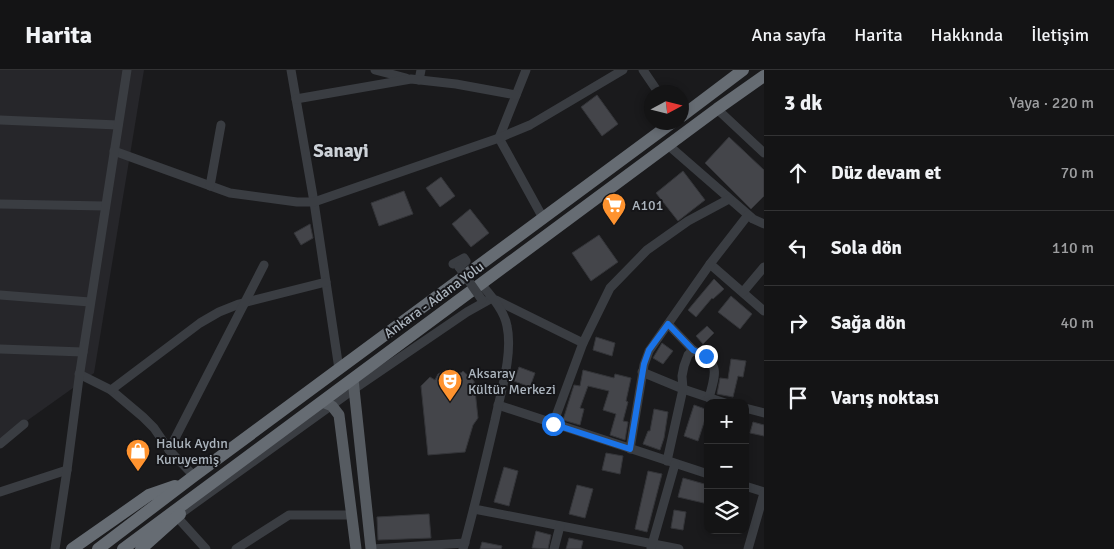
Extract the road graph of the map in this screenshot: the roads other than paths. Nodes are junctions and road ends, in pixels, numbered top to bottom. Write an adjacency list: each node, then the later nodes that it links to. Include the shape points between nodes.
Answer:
1 (127, 70): 18 (street)
2 (291, 70): 13 (street)
3 (375, 70): 10 (street)
4 (421, 70): 10 (street)
5 (526, 70): 12 (street)
6 (623, 70): 20 (street, via 530,125)
7 (643, 70): 11 (street)
8 (743, 70): 15 (highway)
9 (764, 76): 14 (highway, Ankara - Adana Yolu)
10 (415, 80): 12 (street); 13 (street)
11 (653, 85)
12 (516, 95): 20 (street)
13 (296, 99): 26 (street)
14 (717, 109): 21 (highway, Ankara - Adana Yolu); 23 (street)
15 (689, 111)
16 (0, 120): 18 (street)
17 (221, 124): 24 (street)
18 (118, 125): 22 (street)
19 (662, 130): 30 (highway, Ankara - Adana Yolu)
20 (499, 138): 26 (street); 30 (street)
21 (668, 146): 25 (street); 37 (highway, Ankara - Adana Yolu)
22 (114, 151): 24 (street); 28 (street)
23 (764, 153)
24 (210, 186): 26 (street, via 230,192)
25 (729, 199): 29 (street); 46 (street, via 688,221 647,250 610,288)
26 (314, 202): 36 (street)
27 (0, 204): 28 (street)
28 (105, 206): 41 (street)
29 (748, 215): 31 (street); 32 (street)
30 (543, 218): 50 (highway, Ankara - Adana Yolu)
31 (764, 224)
32 (710, 264): 38 (street); 45 (street)
33 (264, 265): 42 (street)
34 (456, 266): 44 (street, bridge, via 482,300 467,308)
35 (764, 267): 38 (street)
36 (326, 282): 42 (street); 50 (street)
37 (481, 284): 40 (street); 53 (highway, Ankara - Adana Yolu)
38 (743, 292): 43 (street)
39 (0, 295): 41 (street)
40 (493, 298): 44 (street); 46 (street); 59 (street, via 507,324 509,338)
41 (90, 302): 49 (street)
42 (244, 303): 55 (street, via 200,323); 66 (street)
43 (764, 310)
44 (467, 312): 53 (street)
45 (668, 324): 48 (street); 51 (street, via 649,350)
46 (583, 343): 63 (street)
47 (0, 349): 49 (street)
48 (693, 350): 54 (street, via 684,366); 56 (street, via 712,362 714,377)
49 (83, 352): 52 (street)
50 (339, 369): 70 (highway, Ankara - Adana Yolu)
51 (642, 372): 54 (street); 65 (street)
52 (79, 374): 55 (street); 68 (street)
53 (353, 384): 58 (highway, Ankara - Adana Yolu); 89 (main road)
54 (683, 389): 56 (street); 67 (street)
55 (111, 390): 66 (street, via 154,428)
56 (709, 398): 57 (street)
57 (712, 399)
58 (327, 404): 73 (highway, Ankara - Adana Yolu); 76 (main road, via 339,415); 77 (street)
59 (498, 405): 63 (street); 75 (street)
60 (749, 409): 61 (street)
61 (764, 413)
62 (24, 424): 64 (street)
63 (553, 424): 65 (street)
64 (0, 444)
65 (630, 449): 67 (street)
66 (169, 450): 70 (street)
67 (671, 462): 69 (street); 80 (street)
68 (67, 470): 72 (street); 81 (street)
69 (704, 473)
70 (190, 479): 82 (highway, via 149,494); 83 (highway, Ankara - Adana Yolu)
71 (749, 487): 74 (street)
72 (0, 492)
73 (199, 492): 77 (highway); 84 (highway, Ankara - Adana Yolu)
74 (764, 492): 92 (street)
75 (474, 508): 78 (street); 79 (street)
76 (352, 515): 87 (street, via 289,515); 88 (main road)
77 (179, 516): 85 (highway); 86 (street)
78 (560, 526): 80 (street); 90 (street)
79 (464, 546): 89 (street)
80 (652, 546): 91 (street)
81 (55, 549)
82 (72, 549)
83 (98, 549)
84 (123, 549)
85 (141, 549)
86 (206, 549)
87 (236, 549)
88 (356, 549)
89 (372, 549)
90 (554, 549)
91 (679, 549)
92 (748, 549)

